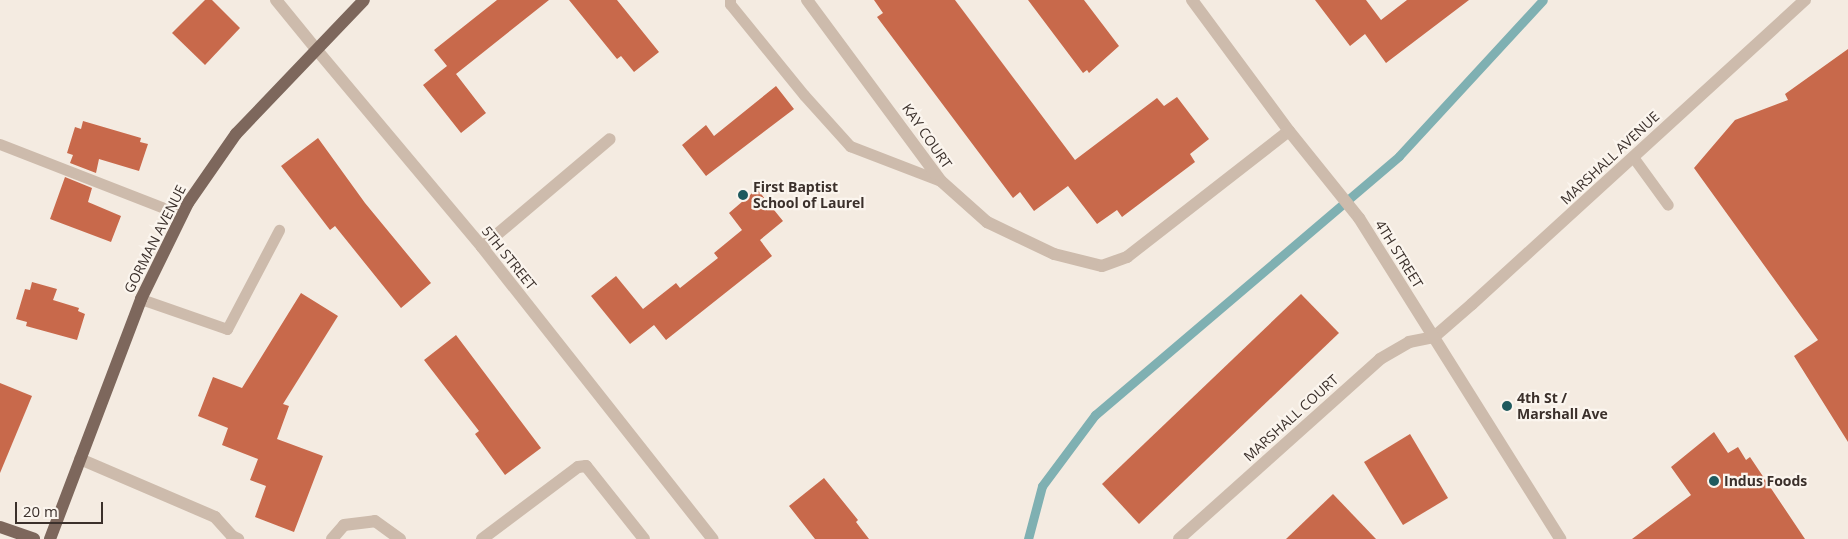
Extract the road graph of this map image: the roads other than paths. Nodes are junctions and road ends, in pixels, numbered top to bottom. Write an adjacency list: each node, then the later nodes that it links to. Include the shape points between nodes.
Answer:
1 (276, 0): 7 (street, 5TH STREET)
2 (364, 0): 7 (main road, GORMAN AVENUE)
3 (730, 0): 12 (lane, via 804,95 850,146)
4 (806, 0): 12 (street, KAY COURT)
5 (1192, 0): 8 (street, 4TH STREET)
6 (1805, 0): 11 (street, MARSHALL AVENUE)
7 (316, 49): 14 (main road, GORMAN AVENUE, via 236,134); 16 (street, 5TH STREET)
8 (1289, 131): 12 (street, KAY COURT, via 1127,257 1102,266 1054,254 987,222); 18 (street, 4TH STREET, via 1360,218)
9 (610, 139): 16 (street)
10 (0, 144): 14 (lane)
11 (1633, 157): 13 (lane); 18 (street, MARSHALL AVENUE)
12 (941, 181)
13 (1668, 205)
14 (182, 215): 17 (main road, GORMAN AVENUE)
15 (279, 230): 17 (lane, via 227,329)
16 (482, 247): 28 (street, 5TH STREET)
17 (141, 298): 19 (main road, GORMAN AVENUE)
18 (1434, 337): 29 (street, MARSHALL COURT, via 1409,342 1380,358); 30 (street, 4TH STREET)
19 (80, 459): 22 (main road, GORMAN AVENUE); 23 (street, via 215,517)
20 (0, 527): 21 (main road)
21 (34, 539)
22 (50, 539)
23 (238, 539)
24 (332, 539): 25 (street, via 344,525 375,521)
25 (400, 539)
26 (482, 539): 27 (street, via 578,467 586,466)
27 (644, 539)
28 (713, 539)
29 (1179, 539)
30 (1560, 539)

